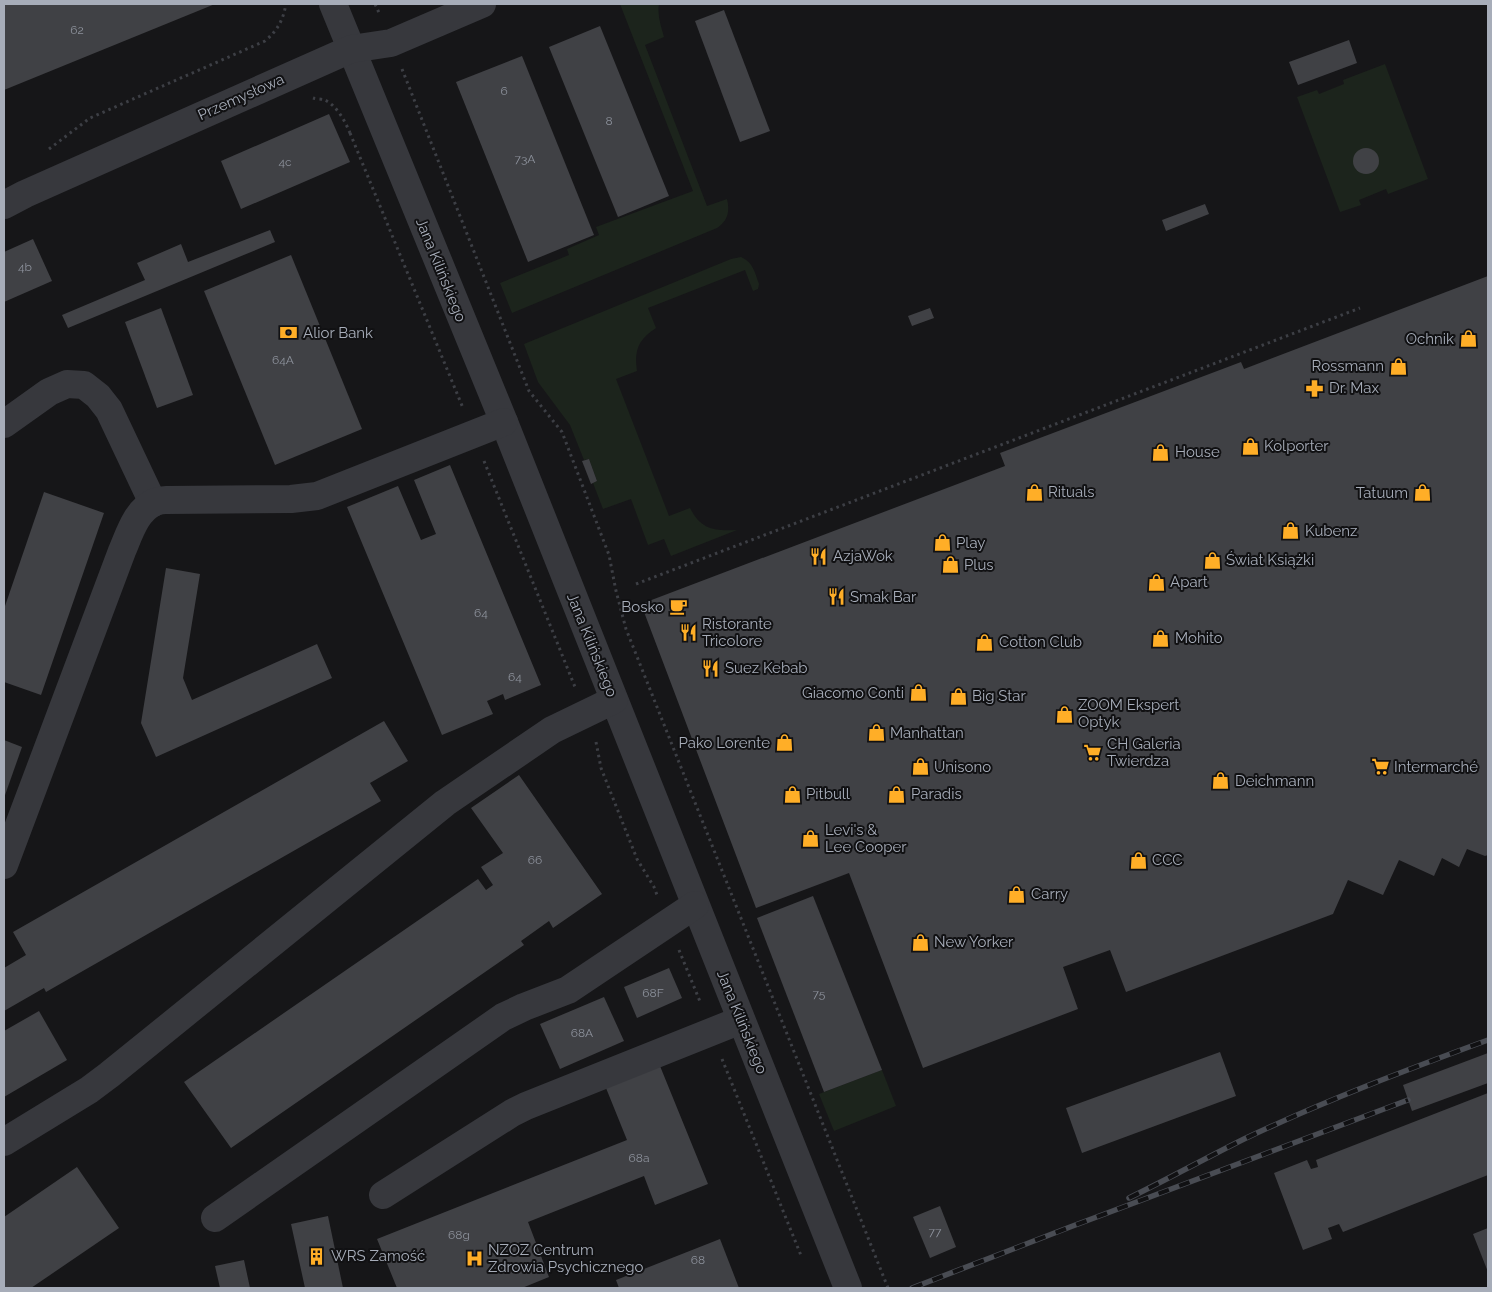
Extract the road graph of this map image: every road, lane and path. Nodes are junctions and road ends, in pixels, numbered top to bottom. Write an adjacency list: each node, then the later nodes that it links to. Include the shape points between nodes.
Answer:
1 (286, 4): 10 (path, via 283,17 271,38 90,118)
2 (333, 4): 6 (street, Jana Kilińskiego)
3 (375, 4): 5 (path)
4 (482, 4): 6 (street, Przemysłowa, via 391,43)
5 (380, 16)
6 (351, 48): 11 (street, Przemysłowa); 13 (street, Jana Kilińskiego)
7 (400, 66): 25 (path, via 529,391 562,432 610,555 626,629)
8 (305, 100): 9 (path, via 326,100 345,121 350,133)
9 (355, 131)
10 (48, 150)
11 (4, 205)
12 (1360, 308): 16 (path)
13 (504, 422): 15 (street, via 316,496); 17 (street, Jana Kilińskiego)
14 (4, 424): 15 (street, via 49,392 67,384 84,385 109,410)
15 (153, 503): 18 (street, via 133,525 122,551)
16 (636, 584)
17 (614, 700): 19 (street, Jana Kilińskiego); 21 (street, via 552,730 445,803 109,1075)
18 (4, 865)
19 (696, 904): 20 (street, Jana Kilińskiego); 23 (street, via 568,990 503,1017)
20 (741, 1020): 22 (street, via 526,1106); 24 (street, Jana Kilińskiego)
21 (4, 1142)
22 (383, 1195)
23 (215, 1218)
24 (848, 1288)
25 (888, 1288)

